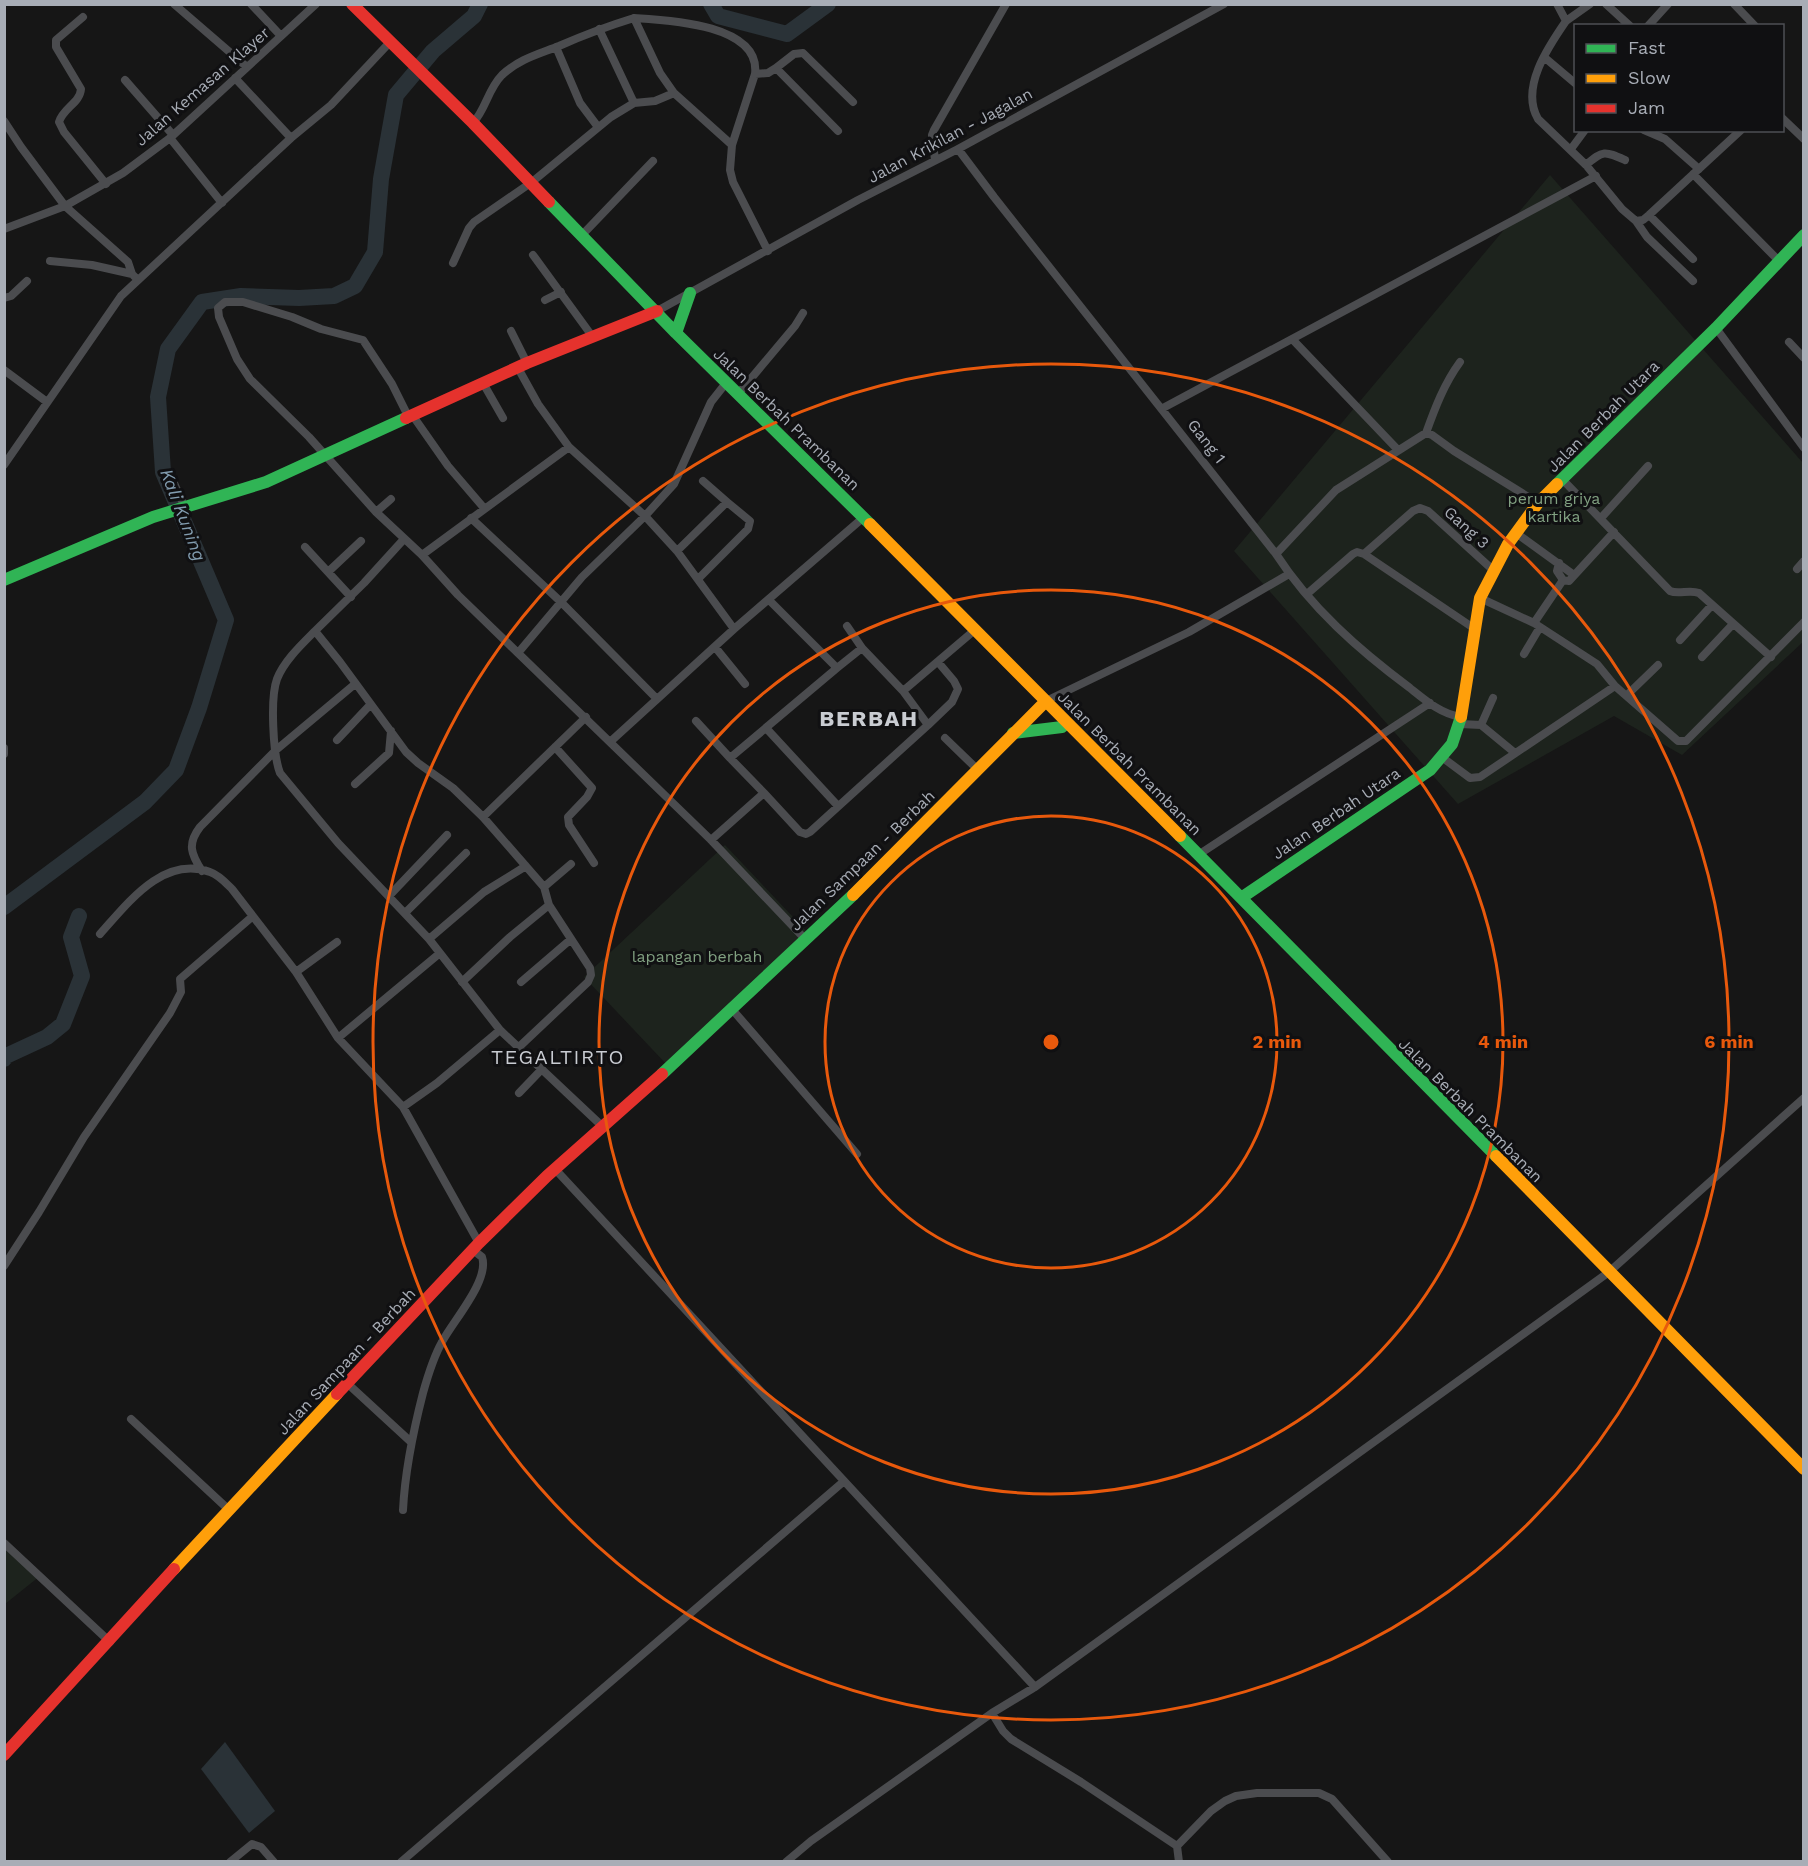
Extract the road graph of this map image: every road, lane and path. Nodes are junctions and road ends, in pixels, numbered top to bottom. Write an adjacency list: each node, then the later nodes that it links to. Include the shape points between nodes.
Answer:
1 (250, 4): 20 (street)
2 (316, 4): 20 (street, Jalan Kemasan Klayer)
3 (352, 4): 21 (main road, Jalan Berbah Prambanan)
4 (1006, 4): 48 (street, via 934,130)
5 (1224, 4): 12 (street, Jalan Krikilan - Jagalan)
6 (1557, 4): 15 (street)
7 (1590, 4): 15 (street)
8 (1606, 4): 16 (street)
9 (1668, 4): 17 (street)
10 (1734, 4): 18 (street)
11 (175, 5): 24 (street)
12 (1210, 8): 45 (street, Jalan Krikilan - Jagalan)
13 (83, 17): 54 (street, via 56,40 81,88 59,122)
14 (634, 18): 19 (street); 26 (street, via 698,24 721,32 753,56); 30 (street)
15 (1566, 21): 23 (street)
16 (1628, 24)
17 (1649, 24)
18 (1753, 24)
19 (599, 29): 22 (street); 32 (street)
20 (281, 36): 24 (street, Jalan Kemasan Klayer)
21 (391, 41): 35 (main road, Jalan Berbah Prambanan); 42 (street, via 331,105)
22 (556, 47): 35 (street, via 528,57 502,76); 36 (street, via 580,103)
23 (1544, 57): 29 (street); 46 (street, via 1534,85 1532,110)
24 (247, 67): 27 (street, Jalan Kemasan Klayer)
25 (776, 68): 26 (street, via 768,74); 31 (street, via 794,54 803,53); 37 (street)
26 (755, 74): 44 (street)
27 (235, 78): 41 (street, Jalan Kemasan Klayer); 42 (street)
28 (125, 80): 41 (street)
29 (1574, 83)
30 (674, 93): 32 (street, via 655,101); 44 (street)
31 (854, 102)
32 (634, 103): 36 (street)
33 (4, 120): 56 (street)
34 (1784, 120): 43 (street)
35 (473, 123): 53 (main road, Jalan Berbah Prambanan)
36 (598, 127): 53 (street)
37 (838, 131)
38 (1584, 132): 46 (street)
39 (1649, 132): 51 (street, via 1665,139)
40 (1739, 132): 51 (street)
41 (171, 137): 54 (street, Jalan Kemasan Klayer); 55 (street)
42 (291, 138): 55 (street)
43 (1803, 139)
44 (732, 145): 62 (street, via 732,182)
45 (958, 149): 48 (street, Jalan Krikilan - Jagalan); 91 (street, Gang 1)
46 (1571, 149): 50 (street)
47 (652, 160): 60 (street)
48 (935, 160): 62 (street, Jalan Krikilan - Jagalan)
49 (1625, 160): 50 (street, via 1608,152)
50 (1586, 165): 52 (street)
51 (1696, 172): 57 (street); 65 (street)
52 (1596, 176): 58 (street); 91 (street)
53 (532, 182): 60 (main road, Jalan Berbah Prambanan); 67 (street, via 474,222)
54 (106, 184): 56 (street, Jalan Kemasan Klayer)
55 (222, 203): 68 (street)
56 (65, 207): 59 (street, Jalan Kemasan Klayer); 68 (street, via 128,262)
57 (1649, 215): 58 (street); 64 (street)
58 (1636, 220): 69 (street, via 1647,237)
59 (4, 229)
60 (583, 234): 75 (main road, Jalan Berbah Prambanan)
61 (1803, 235): 65 (main road, Jalan Berbah Utara)
62 (768, 251): 72 (street, Jalan Krikilan - Jagalan)
63 (533, 255): 71 (street)
64 (1693, 260)
65 (1778, 260): 77 (main road, Jalan Berbah Utara)
66 (50, 261): 68 (street, via 92,265)
67 (453, 263)
68 (135, 277): 90 (street)
69 (1693, 281)
70 (27, 282): 73 (street)
71 (561, 292): 74 (street); 80 (street)
72 (690, 293): 75 (street, Jalan Krikilan - Jagalan); 79 (main road)
73 (4, 298)
74 (545, 300)
75 (657, 311): 79 (main road, Jalan Berbah Prambanan); 80 (main road)
76 (803, 313): 89 (street)
77 (1716, 328): 96 (street); 101 (main road, Jalan Berbah Utara)
78 (511, 331): 85 (street)
79 (676, 333): 87 (main road, Jalan Berbah Prambanan)
80 (592, 336): 85 (main road)
81 (1294, 341): 97 (street)
82 (1789, 342): 83 (street)
83 (1803, 358)
84 (1460, 362): 94 (street, via 1435,406)
85 (523, 366): 88 (main road); 95 (street, via 538,404)
86 (4, 370): 90 (street)
87 (726, 383): 89 (main road, Jalan Berbah Prambanan); 110 (street, via 711,402 674,484)
88 (483, 384): 92 (main road); 93 (street)
89 (738, 394): 111 (main road, Jalan Berbah Prambanan)
90 (47, 402): 99 (street)
91 (1163, 408): 120 (street, Gang 1)
92 (411, 417): 98 (main road); 98 (street, via 363,340 243,302 225,302 218,308 219,317 250,380); 108 (street)
93 (503, 418)
94 (1426, 433): 97 (street); 106 (street)
95 (570, 447): 108 (street); 110 (street)
96 (1803, 448)
97 (1398, 450): 120 (street, via 1336,490)
98 (326, 456): 107 (main road, via 266,482); 109 (street)
99 (4, 465)
100 (1648, 466): 113 (street)
101 (1562, 480): 106 (main road, Jalan Berbah Utara); 113 (street)
102 (703, 481): 105 (street)
103 (174, 483): 107 (street)
104 (391, 499): 109 (street)
105 (727, 502): 119 (street); 130 (street, via 750,525)
106 (1538, 503): 115 (main road, Jalan Berbah Utara)
107 (185, 508): 131 (main road, via 153,517)
108 (484, 508): 112 (street)
109 (376, 512): 116 (street)
110 (645, 516): 119 (street); 137 (street)
111 (864, 517): 136 (street); 144 (main road, Jalan Berbah Prambanan)
112 (471, 518): 122 (street); 137 (street)
113 (1601, 519): 114 (street)
114 (1614, 532): 129 (street); 138 (street, via 1670,591 1693,591)
115 (1516, 533): 124 (street); 126 (main road, Jalan Berbah Utara)
116 (404, 539): 122 (street); 134 (street)
117 (361, 541): 127 (street)
118 (305, 547): 127 (street)
119 (677, 551): 130 (street)
120 (1276, 554): 128 (street, Gang 1)
121 (1364, 554): 126 (street, Gang 3, via 1420,508); 133 (street, via 1353,554); 145 (street)
122 (422, 555): 150 (street)
123 (1803, 561): 125 (street)
124 (1559, 563): 129 (street); 132 (street, via 1557,571)
125 (1797, 568)
126 (1493, 570): 135 (main road, Jalan Berbah Utara)
127 (328, 572): 134 (street)
128 (1289, 574): 133 (street, Gang 1); 164 (street, via 1190,632)
129 (1574, 575): 132 (street, via 1569,581)
130 (698, 579): 143 (street)
131 (4, 580)
132 (1563, 580): 141 (street)
133 (1307, 594): 165 (street, Gang 1, via 1336,628)
134 (351, 597): 146 (street)
135 (1480, 598): 141 (street); 145 (main road, Jalan Berbah Utara)
136 (769, 600): 143 (street); 156 (street)
137 (561, 602): 150 (street); 163 (street)
138 (1712, 605): 140 (street); 147 (street)
139 (1803, 622): 153 (street)
140 (1733, 624): 152 (street); 153 (street)
141 (1537, 625): 151 (street); 159 (street, via 1597,664)
142 (847, 626): 149 (street)
143 (734, 629): 148 (street)
144 (976, 629): 154 (street); 164 (main road, Jalan Berbah Prambanan)
145 (1475, 629): 169 (main road, Jalan Berbah Utara)
146 (315, 631): 157 (street); 181 (street, via 295,651 277,680 273,714)
147 (1680, 640)
148 (715, 646): 158 (street); 163 (street)
149 (862, 648): 156 (street); 160 (street)
150 (518, 653): 167 (street)
151 (1524, 654)
152 (1702, 657)
153 (1771, 657): 161 (street, via 1682,743)
154 (938, 662): 160 (street); 171 (street, via 958,689 952,702)
155 (1658, 666): 161 (street)
156 (837, 668): 173 (street)
157 (355, 684): 166 (street); 181 (street)
158 (745, 684)
159 (1616, 686): 161 (street); 182 (street)
160 (903, 691): 171 (street)
161 (1627, 695)
162 (1492, 698): 172 (street)
163 (657, 699): 178 (street)
164 (1046, 701): 170 (main road, Jalan Berbah Prambanan); 175 (main road, Jalan Sampaan - Berbah)
165 (1430, 703): 169 (street, Gang 1); 194 (street)
166 (370, 705): 174 (street); 177 (street)
167 (586, 717): 178 (street); 179 (street)
168 (696, 721): 184 (street)
169 (1461, 721): 172 (street); 185 (main road, Jalan Berbah Utara)
170 (1066, 723): 175 (main road, via 1062,727); 194 (main road, Jalan Berbah Prambanan)
171 (928, 725): 189 (street)
172 (1481, 725): 182 (street)
173 (766, 728): 184 (street); 189 (street)
174 (391, 731): 187 (street, via 389,753); 190 (street, via 406,752)
175 (1013, 733): 186 (main road, Jalan Sampaan - Berbah)
176 (945, 738): 186 (street)
177 (337, 740)
178 (610, 742): 192 (street)
179 (555, 747): 190 (street); 196 (street, via 592,788 568,817)
180 (4, 748): 183 (street)
181 (276, 750): 198 (street, via 193,836 191,846); 200 (street, via 280,773 291,788)
182 (1515, 753): 185 (street, via 1475,778)
183 (4, 754)
184 (730, 758): 188 (street)
185 (1443, 758): 201 (main road, Jalan Berbah Utara)
186 (977, 769): 207 (main road, Jalan Sampaan - Berbah, via 899,851)
187 (355, 784)
188 (764, 794): 189 (street, via 803,834); 192 (street)
189 (838, 806)
190 (483, 817): 197 (street)
191 (447, 835): 200 (street)
192 (711, 840): 207 (street)
193 (465, 853): 203 (street)
194 (1198, 855): 201 (main road, Jalan Berbah Prambanan)
195 (571, 864): 199 (street)
196 (594, 864)
197 (526, 866): 199 (street); 206 (street, via 484,892)
198 (202, 871): 204 (street, via 222,879); 205 (street, via 183,868 157,878)
199 (544, 887): 202 (street)
200 (389, 896): 203 (street)
201 (1240, 898): 227 (main road, Jalan Berbah Prambanan)
202 (549, 905): 208 (street); 212 (street)
203 (405, 913): 206 (street)
204 (253, 916): 211 (street); 226 (street, via 180,979 181,992 170,1013 84,1137)
205 (100, 934)
206 (429, 939): 210 (street)
207 (805, 939): 214 (main road, Jalan Sampaan - Berbah)
208 (570, 940): 213 (street); 217 (street, via 590,968 588,982)
209 (337, 942): 211 (street)
210 (440, 953): 212 (street); 216 (street)
211 (296, 972): 216 (street)
212 (462, 982): 215 (street)
213 (521, 982)
214 (731, 1008): 222 (main road, Jalan Sampaan - Berbah); 223 (street)
215 (500, 1030): 217 (street); 221 (street)
216 (338, 1038): 221 (street)
217 (519, 1047): 218 (street)
218 (542, 1069): 219 (street); 222 (street)
219 (519, 1093)
220 (1803, 1098): 227 (street)
221 (403, 1107): 225 (street)
222 (602, 1126): 224 (main road, Jalan Sampaan - Berbah)
223 (857, 1154)
224 (555, 1169): 225 (main road, Jalan Sampaan - Berbah); 232 (street)
225 (476, 1246): 228 (main road, Jalan Sampaan - Berbah); 230 (street, via 483,1271 434,1356)
226 (4, 1266)
227 (1609, 1272): 231 (main road, Jalan Berbah Prambanan); 237 (street)
228 (348, 1384): 230 (street); 233 (main road, Jalan Sampaan - Berbah)
229 (130, 1419): 233 (street)
230 (411, 1443): 234 (street)
231 (1803, 1469)
232 (843, 1482): 237 (street); 243 (street)
233 (228, 1509): 236 (main road, Jalan Sampaan - Berbah)
234 (403, 1510)
235 (4, 1544): 236 (street)
236 (110, 1641): 239 (main road, Jalan Sampaan - Berbah)
237 (1035, 1687): 238 (street)
238 (992, 1713): 240 (street, via 1003,1731); 244 (street)
239 (4, 1755)
240 (1177, 1846): 245 (street); 246 (street, via 1225,1800 1257,1793 1319,1793 1332,1799)
241 (230, 1862): 242 (street, via 252,1844 261,1847)
242 (274, 1862)
243 (401, 1862)
244 (786, 1862)
245 (1179, 1862)
246 (1388, 1862)

